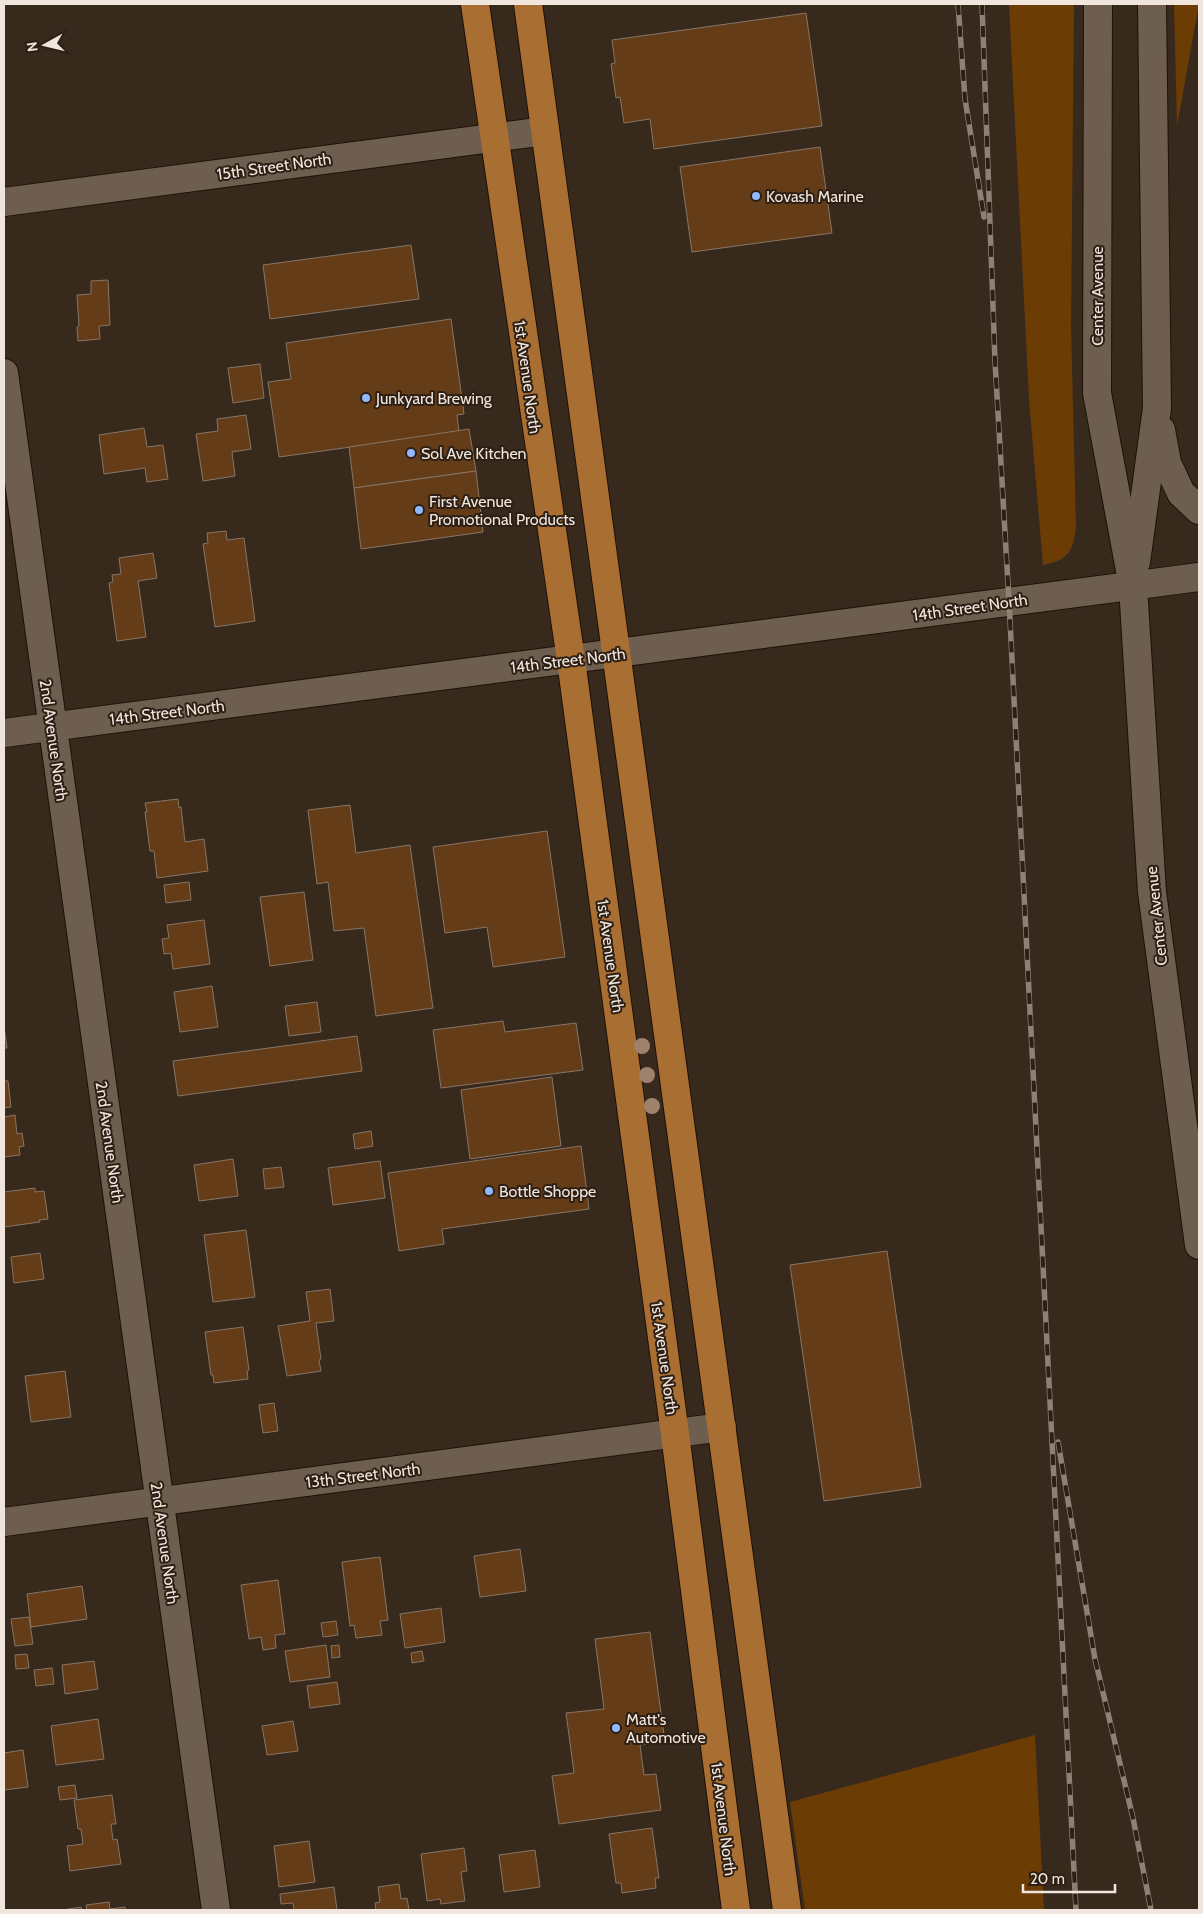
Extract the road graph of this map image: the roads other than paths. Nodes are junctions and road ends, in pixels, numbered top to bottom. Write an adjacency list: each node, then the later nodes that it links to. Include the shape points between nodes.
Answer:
1 (475, 4): 6 (main road, 1st Avenue North)
2 (528, 4): 5 (main road)
3 (1098, 4): 12 (street, Center Avenue, via 1097,393)
4 (1152, 4): 9 (street, Center Avenue)
5 (545, 131): 6 (street, 15th Street North); 13 (main road)
6 (493, 138): 7 (street, 15th Street North); 14 (main road, 1st Avenue North)
7 (4, 202)
8 (4, 373): 15 (street, 2nd Avenue North)
9 (1157, 408): 10 (street, via 1167,463 1181,493); 12 (street, Center Avenue)
10 (1199, 510)
11 (1199, 577): 12 (street, 14th Street North)
12 (1133, 586): 13 (street, 14th Street North); 17 (street, Center Avenue, via 1152,892)
13 (615, 655): 14 (street, 14th Street North); 18 (main road)
14 (571, 660): 15 (street, 14th Street North); 19 (main road, 1st Avenue North)
15 (52, 727): 16 (street, 14th Street North); 20 (street, 2nd Avenue North)
16 (4, 733)
17 (1199, 1245)
18 (722, 1427): 19 (street, 13th Street North); 24 (main road)
19 (675, 1434): 20 (street, 13th Street North); 23 (main road, 1st Avenue North)
20 (160, 1502): 21 (street, 13th Street North); 22 (street, 2nd Avenue North)
21 (4, 1522)
22 (216, 1910)
23 (736, 1910)
24 (787, 1910)

